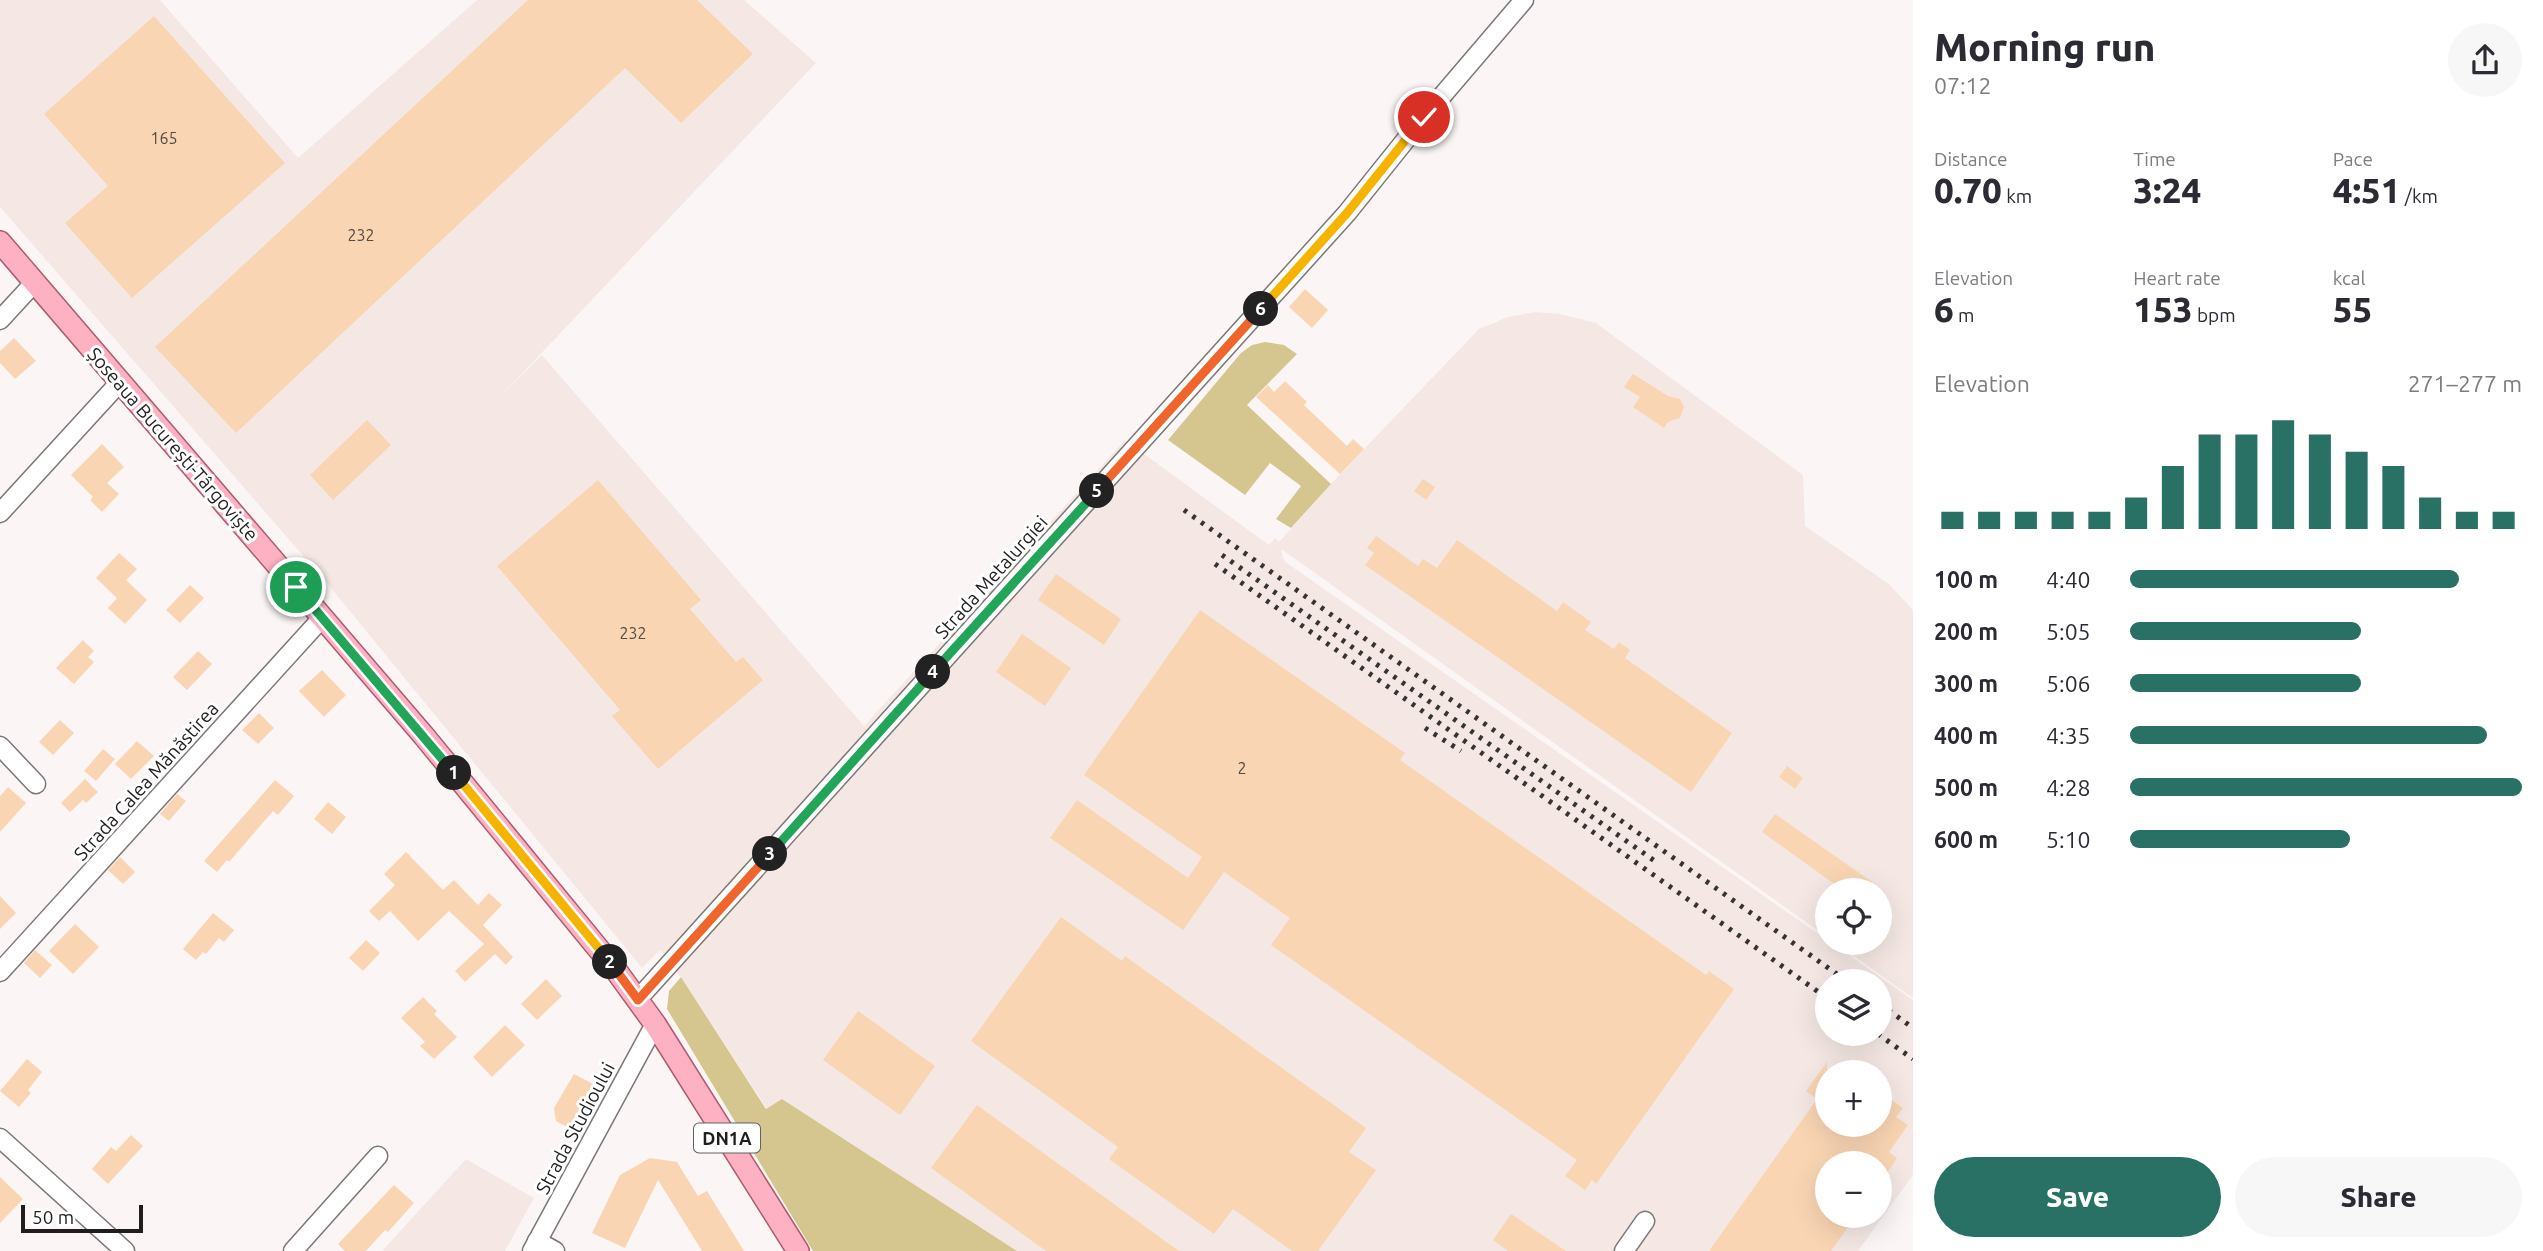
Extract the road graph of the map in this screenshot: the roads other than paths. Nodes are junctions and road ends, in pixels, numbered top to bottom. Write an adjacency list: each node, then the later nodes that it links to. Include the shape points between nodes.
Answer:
1 (1524, 0): 11 (street, Strada Metalurgiei, via 1347,213)
2 (0, 242): 3 (main road, Șoseaua București-Târgoviște / DN1A)
3 (35, 282): 4 (street); 5 (main road, Șoseaua București-Târgoviște / DN1A)
4 (0, 320)
5 (120, 382): 6 (street); 7 (main road, Șoseaua București-Târgoviște / DN1A)
6 (0, 513)
7 (322, 618): 10 (street, Strada Calea Mănăstirea); 11 (main road, Șoseaua București-Târgoviște / DN1A)
8 (0, 746): 9 (street)
9 (36, 784)
10 (0, 971)
11 (638, 1000): 12 (main road, Șoseaua București-Târgoviște / DN1A)
12 (655, 1024): 16 (street, Strada Studioului); 20 (main road, Șoseaua București-Târgoviște / DN1A)
13 (0, 1139): 17 (street)
14 (378, 1156): 18 (street)
15 (1645, 1222): 21 (street)
16 (535, 1246): 19 (street)
17 (125, 1251)
18 (293, 1251)
19 (555, 1251)
20 (798, 1251)
21 (1624, 1251)

